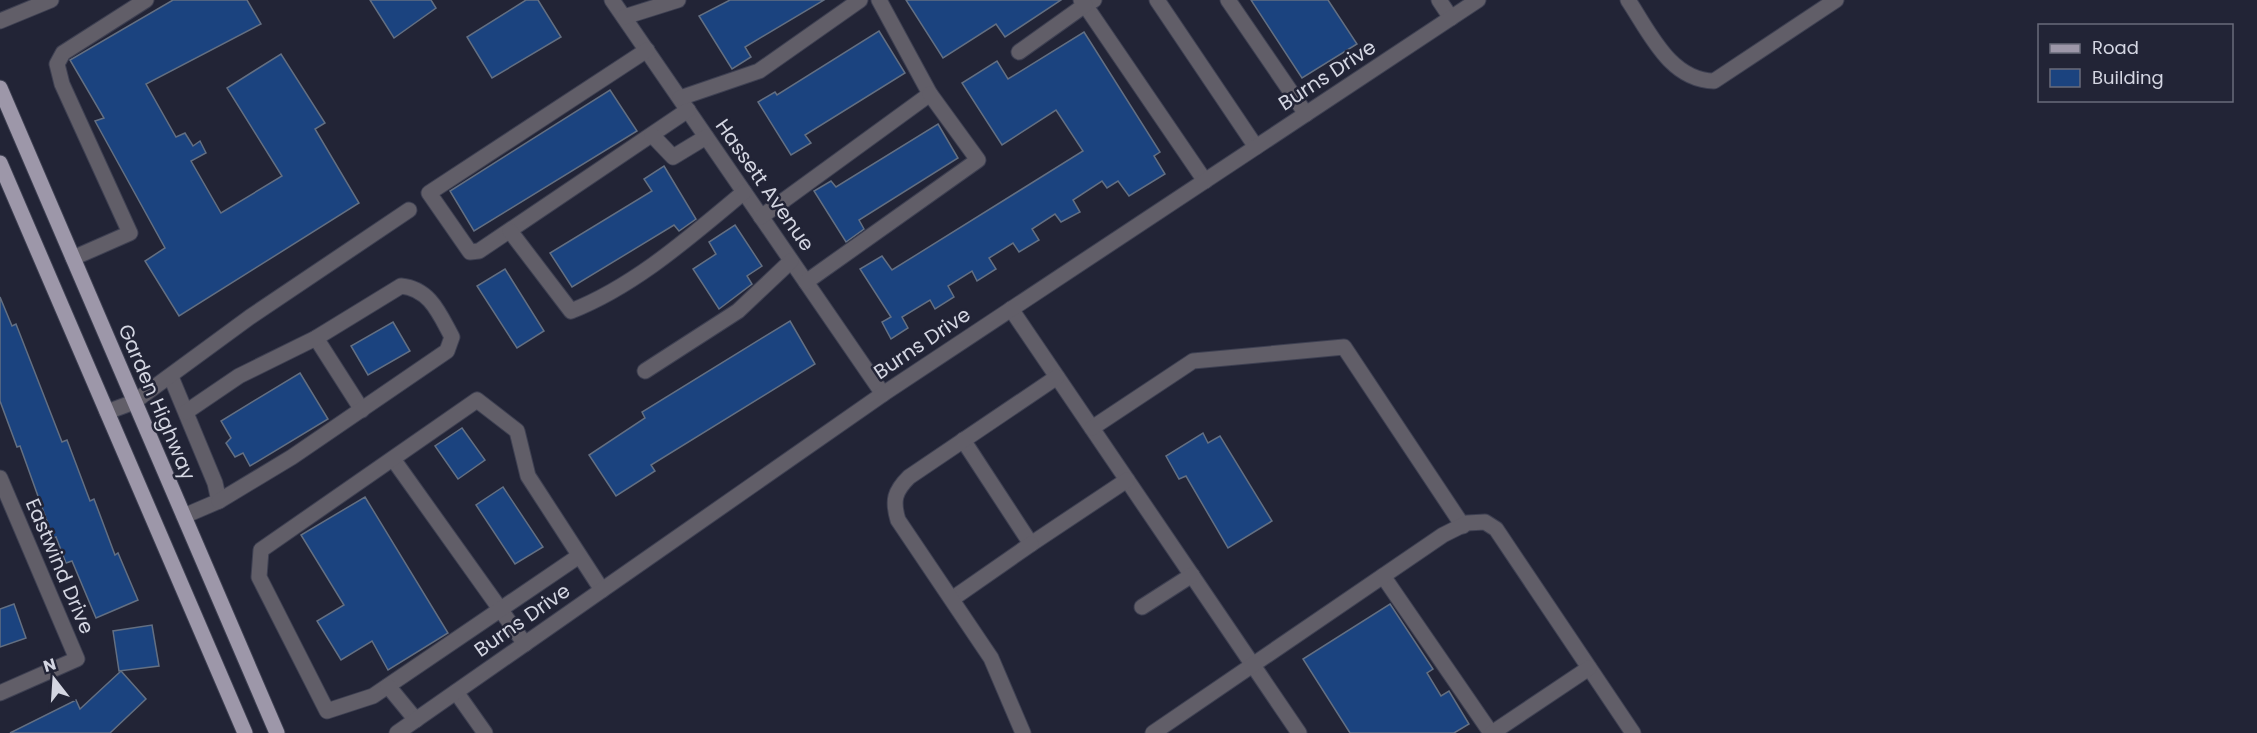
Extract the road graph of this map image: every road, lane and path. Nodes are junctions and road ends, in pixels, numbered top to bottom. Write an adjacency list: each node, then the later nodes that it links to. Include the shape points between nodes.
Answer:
1 (51, 0): 16 (street)
2 (146, 0): 32 (street, via 63,53 57,64 62,84 130,233)
3 (612, 0): 14 (street, Hassett Avenue)
4 (678, 0): 14 (street)
5 (860, 0): 21 (street, via 759,71)
6 (879, 0): 20 (street)
7 (1156, 0): 25 (street)
8 (1228, 0): 22 (street)
9 (1439, 0): 15 (street)
10 (1478, 0): 15 (street, Burns Drive)
11 (1628, 0): 12 (street, via 1672,65 1699,80 1714,81)
12 (1836, 0)
13 (1087, 2): 18 (street); 27 (street)
14 (624, 17): 17 (street, Hassett Avenue)
15 (1451, 18): 22 (street, Burns Drive)
16 (0, 21)
17 (646, 50): 21 (street, Hassett Avenue); 31 (street, via 429,193 470,252 479,251)
18 (1019, 52)
19 (0, 88): 32 (main road, Garden Highway)
20 (930, 93): 30 (street); 34 (street, via 978,160)
21 (684, 104): 23 (street, Hassett Avenue); 24 (street)
22 (1306, 114): 25 (street, Burns Drive)
23 (706, 137): 24 (street, via 673,157); 28 (street, Hassett Avenue)
24 (647, 138): 31 (street)
25 (1256, 147): 27 (street, Burns Drive)
26 (0, 163): 43 (main road)
27 (1205, 181): 35 (street, Burns Drive)
28 (744, 192): 30 (street, Hassett Avenue); 31 (street, via 687,240 597,301 571,311)
29 (409, 210): 38 (street, via 250,317)
30 (761, 217): 33 (street, Hassett Avenue)
31 (510, 231)
32 (73, 258): 41 (main road, Garden Highway)
33 (791, 261): 34 (street, Hassett Avenue); 37 (street, via 738,311)
34 (806, 282): 40 (street, Hassett Avenue)
35 (1011, 309): 39 (street); 40 (street, Burns Drive)
36 (316, 338): 42 (street); 42 (street, via 401,286 425,293 441,316 452,337 447,351); 44 (street, via 239,376)
37 (645, 371)
38 (171, 377): 41 (street); 44 (street)
39 (1057, 377): 45 (street); 46 (street)
40 (883, 394): 57 (street, Burns Drive)
41 (134, 402): 43 (street); 51 (main road, Garden Highway)
42 (362, 410): 50 (street)
43 (108, 412): 68 (main road)
44 (186, 412): 50 (street)
45 (1092, 428): 49 (street); 52 (street, via 1193,361 1344,347)
46 (963, 440): 53 (street); 58 (street, via 909,477 897,489 893,505 898,520)
47 (393, 459): 54 (street, via 477,400 517,431 528,476); 60 (street); 64 (street, via 261,550 259,577 327,711 373,696)
48 (0, 478): 66 (street, Eastwind Drive, via 77,659)
49 (1127, 480): 53 (street); 55 (street)
50 (219, 501): 51 (street)
51 (184, 516): 69 (main road, Garden Highway)
52 (1463, 525): 56 (street); 63 (street, via 1485,522 1496,529)
53 (1032, 544): 58 (street)
54 (579, 556): 57 (street); 60 (street)
55 (1192, 575): 59 (street); 62 (street)
56 (1383, 576): 62 (street); 75 (street)
57 (602, 590): 61 (street, Burns Drive)
58 (952, 599): 72 (street, via 992,658)
59 (1142, 607)
60 (500, 610): 61 (street); 64 (street)
61 (525, 644): 65 (street, Burns Drive)
62 (1253, 664): 73 (street); 74 (street)
63 (1589, 668): 75 (street); 76 (street)
64 (388, 686): 67 (street)
65 (456, 692): 67 (street, Burns Drive); 71 (street)
66 (0, 693)
67 (416, 720): 70 (street, Burns Drive)
68 (245, 733)
69 (277, 733)
70 (397, 733)
71 (485, 733)
72 (1023, 733)
73 (1153, 733)
74 (1299, 733)
75 (1492, 733)
76 (1633, 733)

